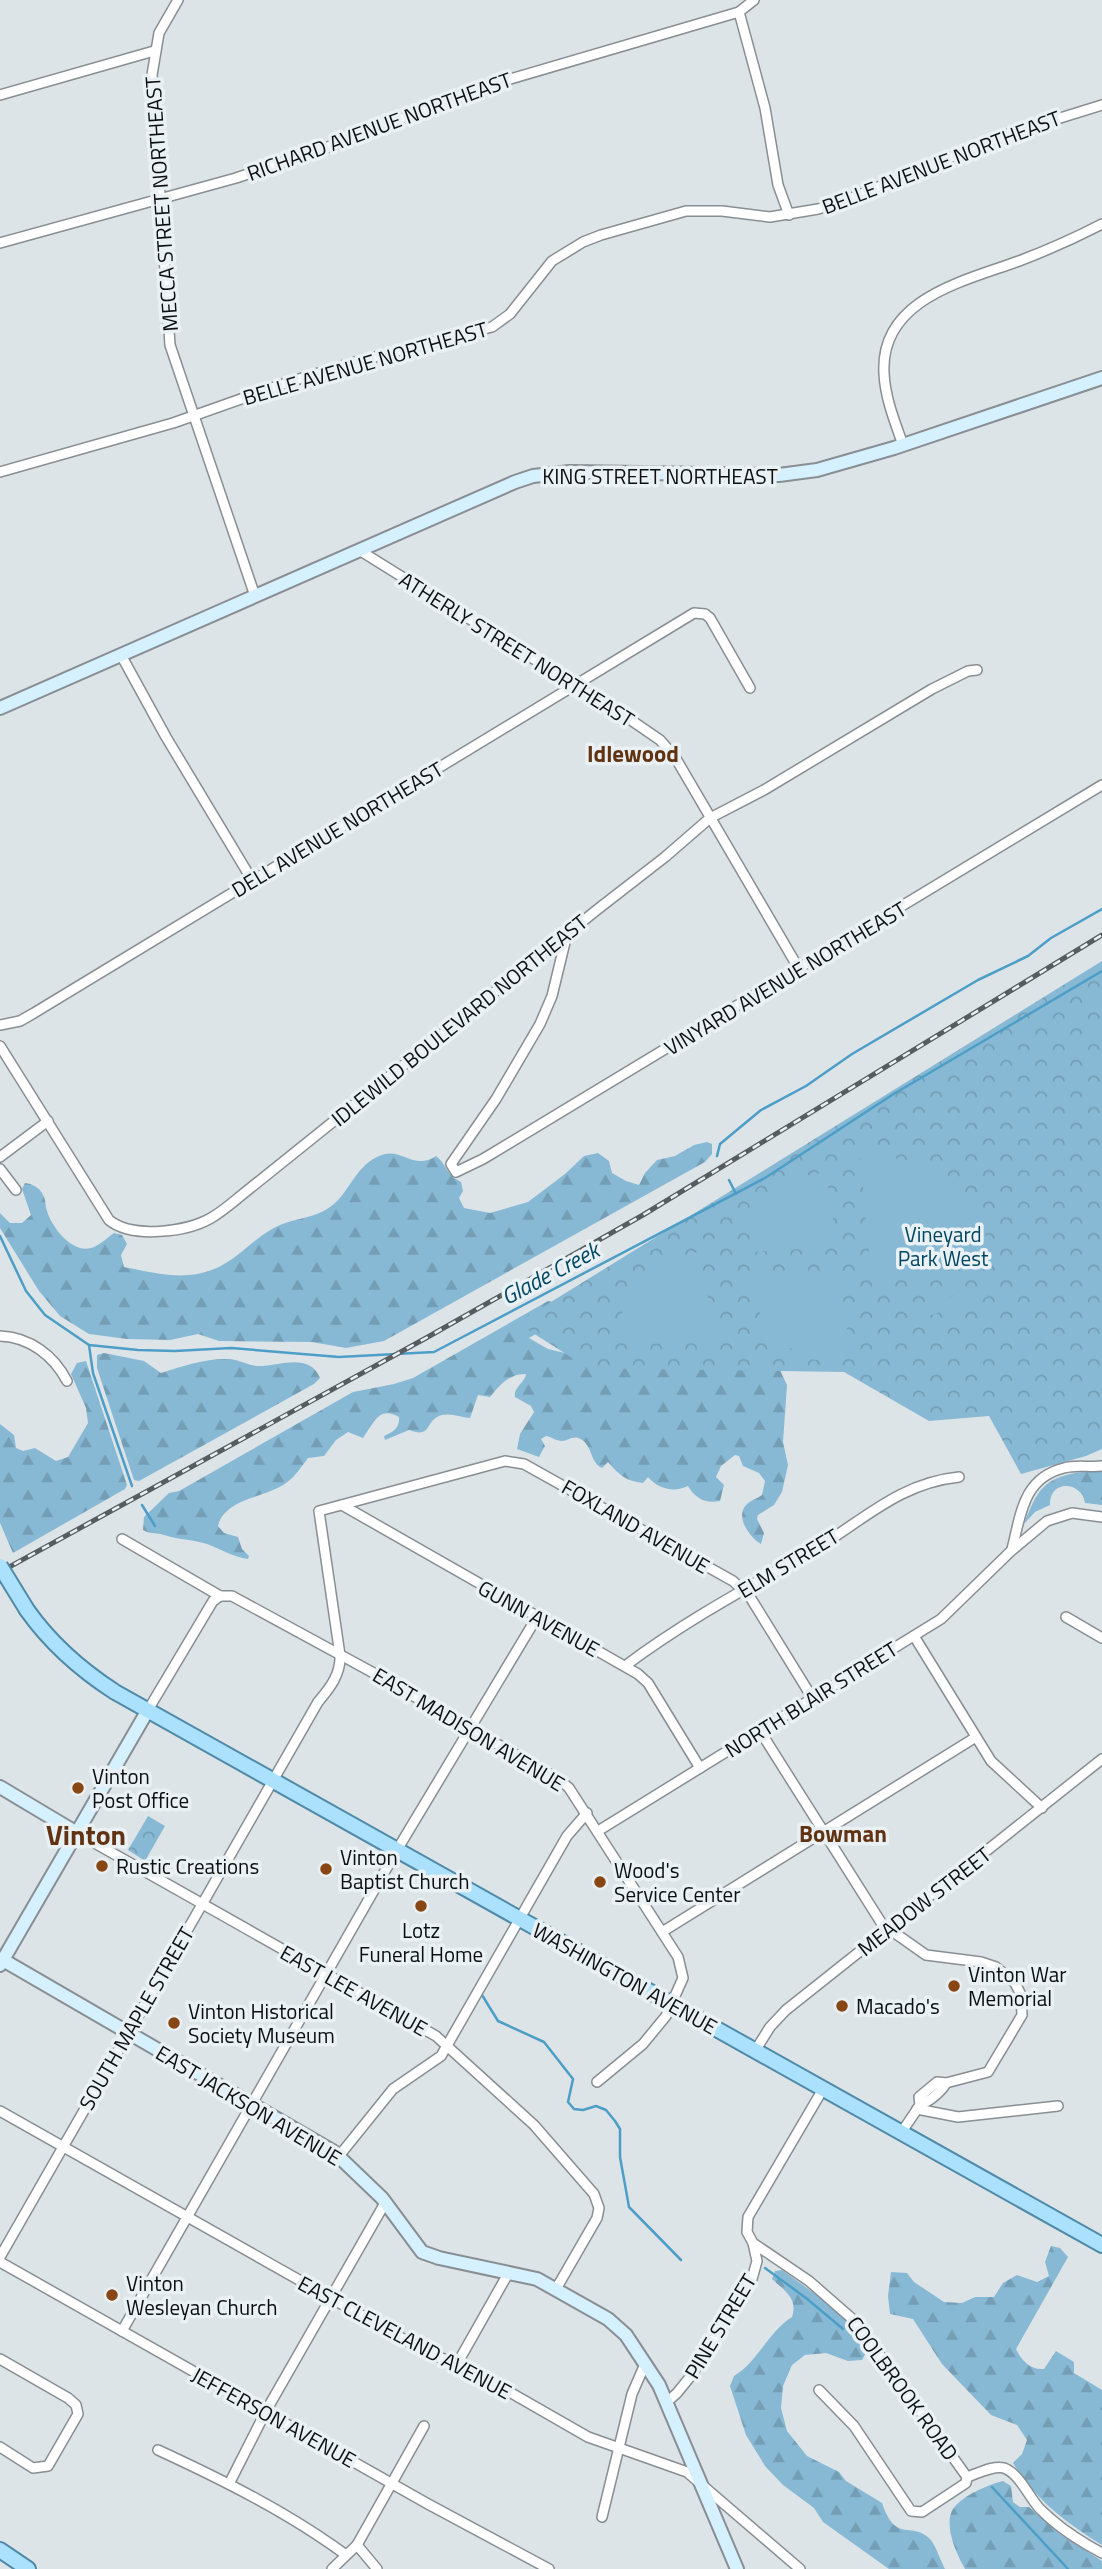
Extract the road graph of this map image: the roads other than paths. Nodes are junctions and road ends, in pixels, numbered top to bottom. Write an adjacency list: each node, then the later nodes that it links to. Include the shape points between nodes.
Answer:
1 (178, 0): 4 (street, MECCA STREET NORTHEAST, via 164,20)
2 (752, 1): 3 (street, RICHARD AVENUE NORTHEAST)
3 (739, 12): 7 (street, RICHARD AVENUE NORTHEAST, via 510,78 282,163); 8 (street, via 765,108 778,185)
4 (154, 51): 5 (street); 7 (street, MECCA STREET NORTHEAST)
5 (0, 95)
6 (1102, 105): 8 (street, BELLE AVENUE NORTHEAST, via 1002,136 842,202)
7 (160, 199): 10 (street, RICHARD AVENUE NORTHEAST); 12 (street, MECCA STREET NORTHEAST, via 168,331)
8 (789, 215): 12 (street, BELLE AVENUE NORTHEAST, via 686,211 601,235 552,261 510,314 492,327 329,370)
9 (1102, 224): 13 (street, via 1062,245 935,292 907,313 888,340 883,373)
10 (0, 243)
11 (1102, 377): 13 (street, KING STREET NORTHEAST)
12 (195, 415): 14 (street, BELLE AVENUE NORTHEAST); 16 (street, MECCA STREET NORTHEAST)
13 (903, 445): 15 (street, KING STREET NORTHEAST, via 792,474 580,472 534,477 491,491)
14 (0, 472)
15 (359, 550): 16 (street, KING STREET NORTHEAST); 19 (street, ATHERLY STREET NORTHEAST)
16 (255, 596): 17 (street, KING STREET NORTHEAST)
17 (121, 655): 21 (street, KING STREET NORTHEAST); 24 (street)
18 (977, 670): 23 (street, IDLEWILD BOULEVARD NORTHEAST, via 932,689)
19 (576, 685): 20 (street, DELL AVENUE NORTHEAST, via 694,613 710,618); 23 (street, ATHERLY STREET NORTHEAST, via 660,740); 24 (street, DELL AVENUE NORTHEAST)
20 (750, 688)
21 (0, 708)
22 (1102, 785): 26 (street, VINYARD AVENUE NORTHEAST)
23 (710, 818): 25 (street, IDLEWILD BOULEVARD NORTHEAST); 26 (street, ATHERLY STREET NORTHEAST)
24 (252, 880): 27 (street, DELL AVENUE NORTHEAST, via 34,1013)
25 (567, 934): 26 (street, VINYARD AVENUE NORTHEAST, via 540,1024 451,1164 456,1172); 29 (street, IDLEWILD BOULEVARD NORTHEAST, via 243,1194 199,1223 152,1231 116,1225)
26 (799, 969)
27 (0, 1025)
28 (0, 1046): 29 (street, IDLEWILD BOULEVARD NORTHEAST)
29 (47, 1121): 30 (street)
30 (0, 1157)
31 (0, 1170): 32 (street)
32 (16, 1190)
33 (0, 1336): 34 (street, via 43,1351)
34 (67, 1381)
35 (1102, 1466): 40 (street, via 1064,1468 1035,1483 1026,1497)
36 (959, 1477): 42 (street, ELM STREET, via 906,1490)
37 (342, 1505): 42 (street, FOXLAND AVENUE, via 506,1461 524,1464); 44 (street, GUNN AVENUE); 48 (street, via 319,1511)
38 (1102, 1517): 40 (street, NORTH BLAIR STREET, via 1058,1516 1038,1526)
39 (122, 1539): 43 (street, EAST MADISON AVENUE)
40 (1011, 1551): 46 (street, NORTH BLAIR STREET, via 953,1609)
41 (0, 1566): 51 (main road, WASHINGTON AVENUE, bridge, via 52,1641 92,1677)
42 (744, 1590): 49 (street, ELM STREET); 50 (street, FOXLAND AVENUE)
43 (220, 1596): 48 (street, EAST MADISON AVENUE, via 232,1596); 51 (street)
44 (537, 1617): 49 (street, GUNN AVENUE); 52 (street)
45 (1066, 1617): 47 (street)
46 (914, 1636): 50 (street, NORTH BLAIR STREET); 54 (street)
47 (1102, 1638)
48 (340, 1656): 52 (street, EAST MADISON AVENUE); 57 (street, SOUTH MAPLE STREET, via 331,1687)
49 (625, 1666): 56 (street, GUNN AVENUE, via 648,1683)
50 (813, 1699): 53 (street, NORTH BLAIR STREET)
51 (148, 1710): 57 (main road, WASHINGTON AVENUE); 63 (street)
52 (471, 1728): 60 (street, EAST MADISON AVENUE, via 560,1780); 64 (street)
53 (760, 1731): 56 (street, NORTH BLAIR STREET); 62 (street)
54 (976, 1737): 59 (street, via 999,1770); 62 (street)
55 (1102, 1759): 59 (street, MEADOW STREET)
56 (700, 1768): 61 (street, NORTH BLAIR STREET)
57 (273, 1780): 64 (main road, WASHINGTON AVENUE); 65 (street, SOUTH MAPLE STREET)
58 (0, 1787): 63 (street)
59 (1042, 1808): 67 (street, MEADOW STREET)
60 (587, 1813): 61 (street, EAST MADISON AVENUE); 66 (street, via 567,1836)
61 (598, 1831): 68 (street, EAST MADISON AVENUE)
62 (822, 1832): 67 (street, via 879,1920); 68 (street)
63 (77, 1833): 65 (street, EAST LEE AVENUE); 69 (street)
64 (397, 1850): 66 (main road, WASHINGTON AVENUE); 70 (street)
65 (201, 1904): 70 (street, EAST LEE AVENUE); 72 (street, SOUTH MAPLE STREET)
66 (520, 1920): 71 (main road, WASHINGTON AVENUE); 73 (street)
67 (889, 1928): 74 (street, MEADOW STREET, via 777,2018); 79 (street, via 926,1955 996,1967 1015,1983 1021,1995 1022,2015 988,2072 946,2082)
68 (662, 1932): 71 (street, EAST MADISON AVENUE, via 678,1957 683,1978)
69 (1, 1961): 72 (street, EAST JACKSON AVENUE)
70 (326, 1975): 73 (street, EAST LEE AVENUE); 77 (street)
71 (671, 2004): 74 (main road, WASHINGTON AVENUE); 75 (street, EAST MADISON AVENUE, via 650,2038)
72 (127, 2032): 77 (street, EAST JACKSON AVENUE); 82 (street, SOUTH MAPLE STREET)
73 (448, 2045): 83 (street, via 436,2061 393,2090); 90 (street, EAST LEE AVENUE, via 534,2125 594,2194 597,2218)
74 (755, 2051): 76 (main road, WASHINGTON AVENUE)
75 (597, 2082)
76 (822, 2088): 81 (main road, WASHINGTON AVENUE); 86 (street, via 748,2217 747,2232)
77 (251, 2103): 83 (street, EAST JACKSON AVENUE); 85 (street)
78 (1058, 2106): 79 (street, via 958,2117)
79 (919, 2107): 81 (street)
80 (0, 2111): 82 (street, EAST CLEVELAND AVENUE)
81 (901, 2133): 87 (main road, WASHINGTON AVENUE)
82 (62, 2146): 85 (street, EAST CLEVELAND AVENUE); 88 (street, SOUTH MAPLE STREET)
83 (338, 2156): 84 (street, EAST JACKSON AVENUE)
84 (385, 2203): 89 (street, EAST JACKSON AVENUE, via 422,2252); 91 (street)
85 (187, 2218): 91 (street, EAST CLEVELAND AVENUE); 92 (street)
86 (753, 2243): 97 (street, PINE STREET, via 757,2261 752,2279 690,2377); 103 (street, COOLBROOK ROAD, via 809,2281 857,2323)
87 (1102, 2245)
88 (0, 2259): 92 (street, JEFFERSON AVENUE)
89 (509, 2272): 90 (street, EAST JACKSON AVENUE); 94 (street)
90 (556, 2289): 95 (street, EAST JACKSON AVENUE, via 619,2327)
91 (329, 2298): 94 (street, EAST CLEVELAND AVENUE); 98 (street)
92 (122, 2332): 98 (street, JEFFERSON AVENUE)
93 (0, 2359): 100 (street, via 68,2398 78,2414 48,2466 33,2468)
94 (457, 2364): 102 (street, EAST CLEVELAND AVENUE)
95 (645, 2364): 97 (street, EAST JACKSON AVENUE); 102 (street)
96 (819, 2390): 103 (street, via 863,2437 911,2511 922,2512 966,2483)
97 (667, 2402): 106 (street, EAST JACKSON AVENUE)
98 (266, 2412): 104 (street, JEFFERSON AVENUE); 105 (street)
99 (424, 2426): 104 (street)
100 (0, 2447)
101 (159, 2449): 105 (street)
102 (618, 2449): 106 (street, EAST CLEVELAND AVENUE, via 678,2468); 107 (street)
103 (967, 2477): 110 (street, via 995,2467 1007,2469 1050,2518)
104 (391, 2483): 108 (street); 115 (street, JEFFERSON AVENUE)
105 (229, 2484): 111 (street)
106 (700, 2485): 116 (street, EAST JACKSON AVENUE); 117 (street, EAST CLEVELAND AVENUE)
107 (601, 2517)
108 (357, 2545): 111 (street); 114 (street)
109 (0, 2550): 112 (main road)
110 (1102, 2553)
111 (346, 2555): 113 (street)
112 (27, 2569)
113 (332, 2569)
114 (377, 2569)
115 (549, 2569)
116 (737, 2569)
117 (800, 2569)

